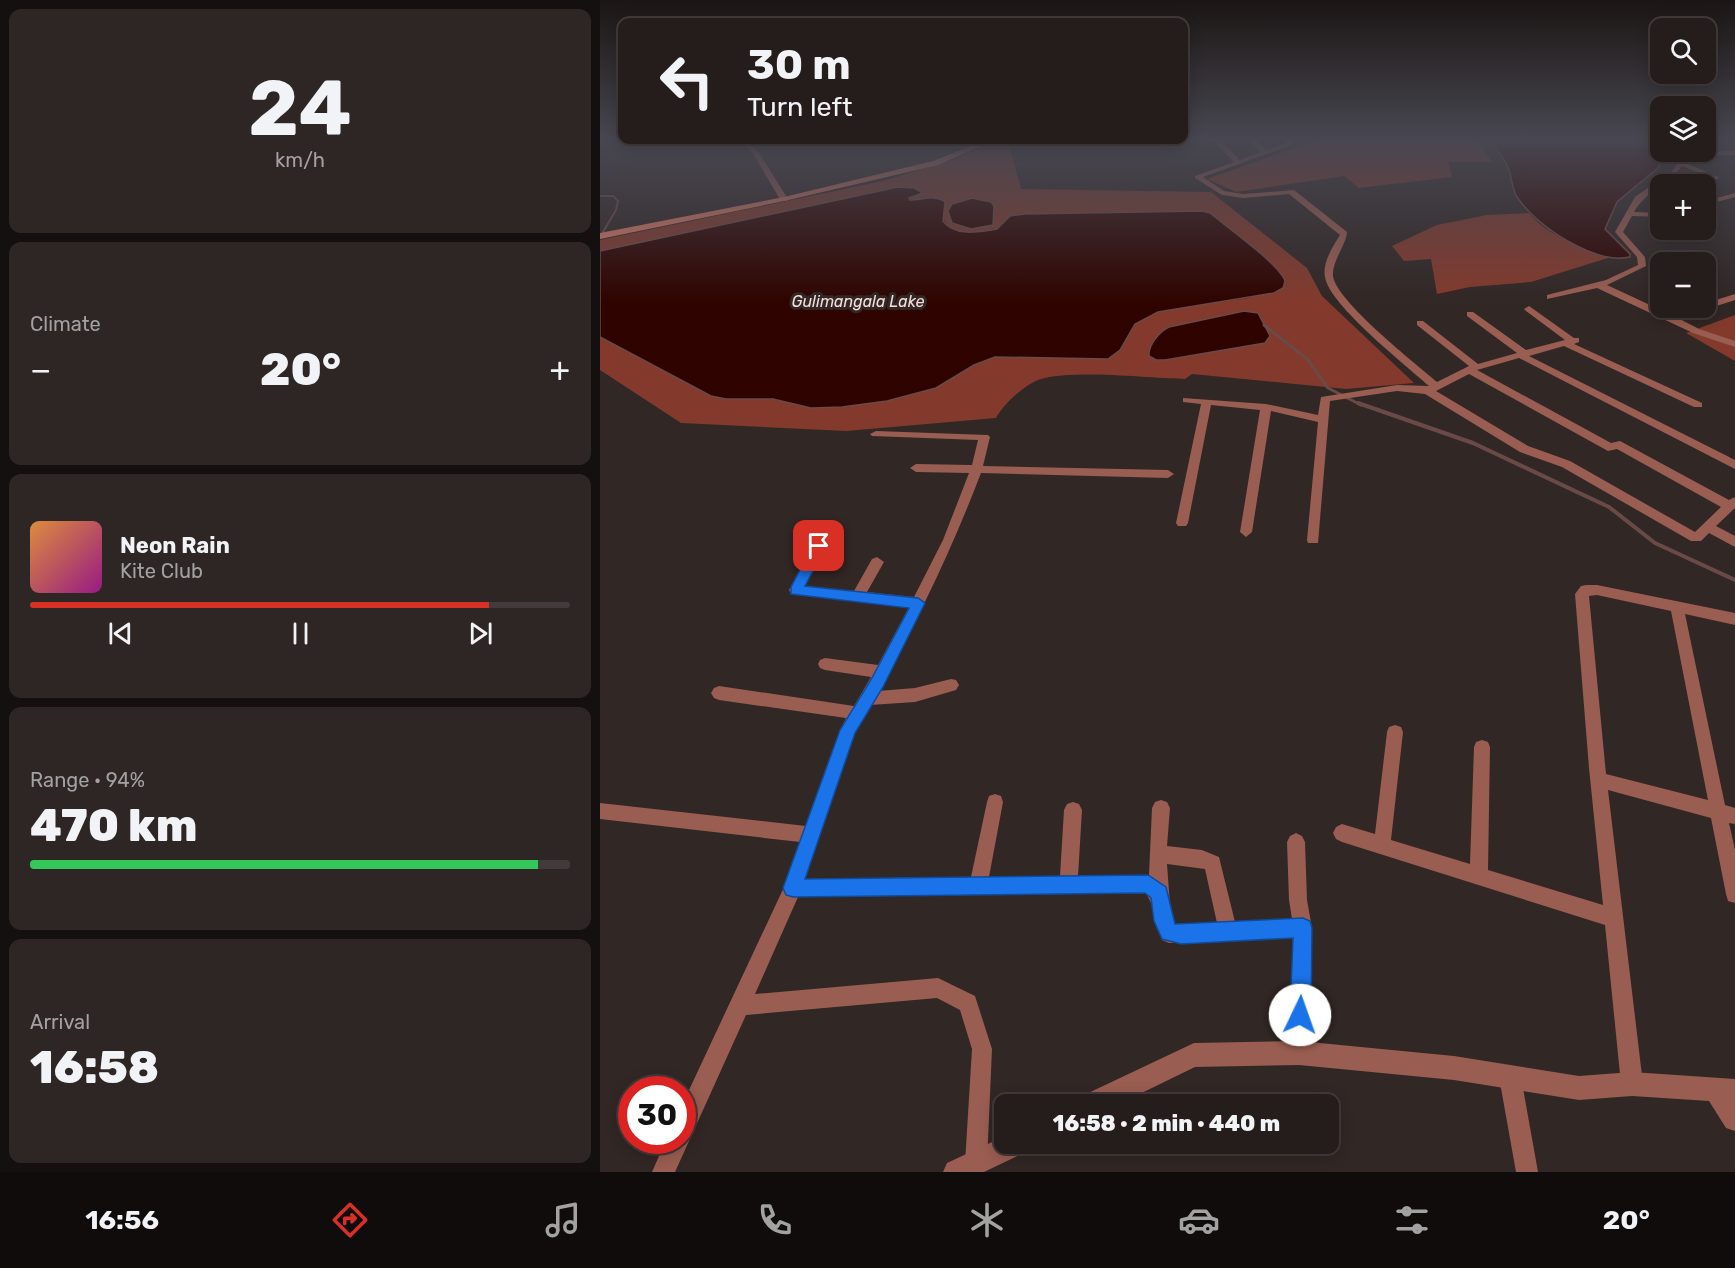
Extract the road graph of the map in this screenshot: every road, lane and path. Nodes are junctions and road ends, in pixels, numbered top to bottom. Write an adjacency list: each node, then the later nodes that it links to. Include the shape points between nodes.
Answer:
1 (780, 192): 6 (street)
2 (815, 192): 6 (main road)
3 (1220, 192): 24 (street, via 1232,195 1291,192 1344,234 1330,268 1333,287)
4 (1649, 192): 8 (street)
5 (1735, 195): 7 (street)
6 (784, 199): 10 (main road)
7 (1716, 200)
8 (1630, 214): 9 (street); 11 (street, via 1619,232 1641,257 1642,266)
9 (1650, 215)
10 (600, 236)
11 (1599, 285): 12 (street); 15 (street)
12 (1551, 297)
13 (1735, 297): 14 (street)
14 (1716, 303)
15 (1650, 308)
16 (1529, 309): 20 (street)
17 (1470, 314): 22 (street)
18 (1670, 318): 21 (street)
19 (1420, 322): 23 (street)
20 (1571, 341): 22 (street); 27 (street)
21 (1735, 344)
22 (1522, 355): 23 (street); 31 (street)
23 (1472, 369): 24 (street); 35 (street, via 1612,448 1616,444)
24 (1432, 389): 29 (street, via 1397,388 1325,399); 37 (street, via 1524,449 1566,464 1696,538)
25 (1187, 400): 26 (street)
26 (1207, 401): 28 (street); 36 (street)
27 (1698, 405)
28 (1266, 407): 29 (street); 38 (street)
29 (1324, 420): 39 (street)
30 (876, 434): 33 (street, via 984,437)
31 (1735, 465)
32 (916, 468): 33 (street)
33 (976, 471): 34 (street); 44 (street, via 949,540)
34 (1168, 474)
35 (1733, 503): 37 (street)
36 (1182, 523)
37 (1708, 527): 40 (street)
38 (1246, 532)
39 (1313, 540)
40 (1735, 542)
41 (819, 546): 43 (street, via 796,590)
42 (877, 562): 43 (street)
43 (858, 597): 44 (street)
44 (918, 603): 48 (street)
45 (1677, 608): 46 (street); 54 (street, via 1597,590 1582,594); 59 (street)
46 (1735, 620)
47 (825, 664): 48 (street)
48 (883, 672): 51 (street)
49 (951, 685): 51 (street)
50 (719, 693): 51 (street)
51 (862, 706): 62 (street, via 835,760)
52 (1395, 732): 64 (street)
53 (1482, 747): 66 (street)
54 (1599, 780): 59 (street); 72 (street)
55 (995, 802): 68 (street)
56 (1161, 808): 65 (street)
57 (1073, 810): 67 (street)
58 (600, 811): 62 (street)
59 (1718, 812): 60 (street); 71 (street)
60 (1735, 816)
61 (1342, 833): 64 (street)
62 (810, 835): 69 (street)
63 (1296, 842): 73 (street)
64 (1382, 846): 66 (street)
65 (1159, 854): 70 (street); 74 (street, via 1213,863)
66 (1479, 876): 72 (street)
67 (1068, 885): 68 (street); 70 (street, via 1148,884)
68 (978, 886): 69 (street)
69 (793, 888): 75 (street)
70 (1160, 894): 74 (street, via 1163,921 1169,933)
71 (1735, 894)
72 (1614, 918): 78 (street)
73 (1303, 928): 74 (street); 76 (street)
74 (1228, 932)
75 (741, 1005): 81 (street); 85 (street, via 938,988 968,1003 982,1049)
76 (1299, 1053): 77 (street); 80 (street, via 1194,1054)
77 (1510, 1077): 78 (street, via 1579,1088); 87 (street)
78 (1632, 1084): 79 (street)
79 (1726, 1091): 82 (street)
80 (1114, 1094)
81 (696, 1101)
82 (1735, 1119)
83 (671, 1154): 86 (street)
84 (994, 1154): 85 (street)
85 (966, 1167)
86 (663, 1172)
87 (1527, 1172)

